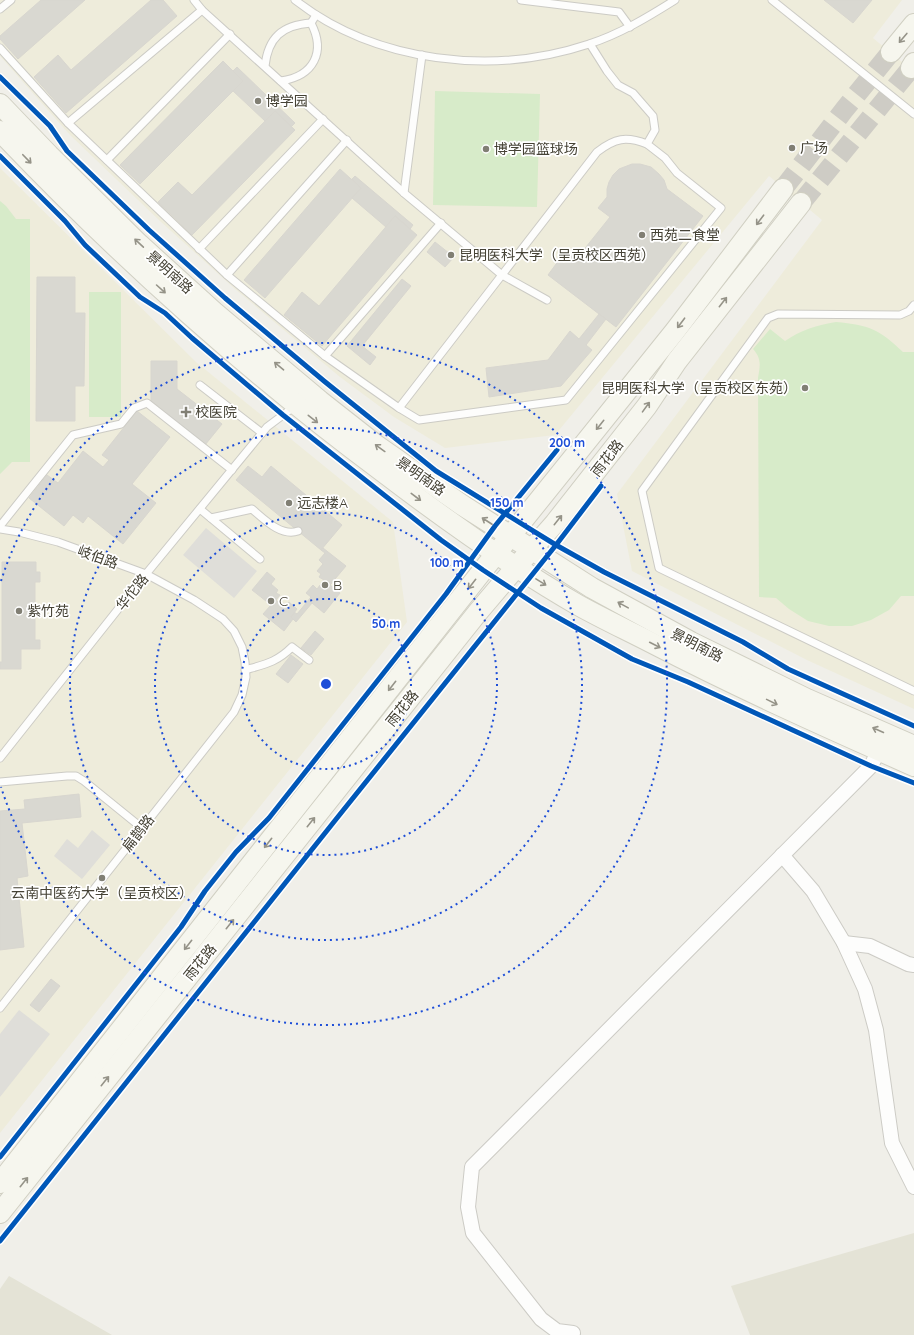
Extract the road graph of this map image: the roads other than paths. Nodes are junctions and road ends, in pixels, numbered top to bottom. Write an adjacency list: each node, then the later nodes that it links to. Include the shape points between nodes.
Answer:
1 (11, 0): 7 (lane)
2 (194, 0): 8 (lane)
3 (295, 0): 9 (lane)
4 (521, 0): 12 (lane, via 619,12)
5 (674, 0): 12 (lane)
6 (772, 0): 21 (lane)
7 (0, 9)
8 (202, 10): 13 (lane); 23 (lane)
9 (316, 15): 10 (lane); 17 (lane, via 353,34 396,50)
10 (311, 23): 18 (lane, via 299,24 278,34 270,44); 19 (lane, via 318,45 311,66 303,74)
11 (914, 24): 16 (street, one-way to 16)
12 (630, 27): 14 (lane)
13 (230, 34): 18 (lane); 27 (lane)
14 (590, 44): 17 (lane, via 521,59 479,61 439,59); 26 (lane, via 618,85 633,93 654,116 655,130)
15 (0, 48): 23 (lane)
16 (891, 52)
17 (422, 55): 29 (lane)
18 (265, 66): 19 (lane)
19 (281, 81): 22 (lane)
20 (0, 104): 39 (street, 景明南路, one-way to 20, via 139,244)
21 (914, 114)
22 (323, 119): 25 (lane); 32 (lane)
23 (68, 123): 27 (lane)
24 (0, 131): 39 (street, 景明南路, one-way to 39, via 126,257 202,326)
25 (347, 140): 29 (lane); 33 (lane)
26 (647, 144): 34 (lane, via 620,139 597,152); 40 (lane, via 665,158 677,173 721,208 566,400 419,420)
27 (107, 160): 32 (lane)
28 (784, 189): 48 (street, 雨花路, one-way to 48, via 675,331)
29 (404, 193): 31 (lane)
30 (801, 203): 49 (street, 雨花路, one-way to 30, via 638,418 677,361)
31 (441, 223): 34 (lane); 37 (lane)
32 (199, 249): 33 (lane)
33 (227, 275): 37 (lane)
34 (502, 275): 35 (lane); 40 (lane)
35 (547, 300)
36 (914, 305): 57 (lane, via 900,315 778,314 768,318 642,491 660,568)
37 (325, 356): 40 (lane)
38 (200, 385): 41 (lane)
39 (304, 399): 41 (lane, 华佗路); 48 (street, 景明南路, one-way to 39); 50 (street, 景明南路, one-way to 50, via 449,522)
40 (399, 408)
41 (262, 433): 42 (lane, 华佗路)
42 (232, 470): 43 (lane, 华佗路); 45 (lane, via 147,403 134,408 121,424 73,436)
43 (200, 509): 44 (lane); 53 (lane, 华佗路)
44 (211, 518): 47 (lane, via 252,509 286,533); 51 (lane)
45 (0, 526)
46 (0, 529): 53 (lane, 岐伯路, via 58,542)
47 (298, 531)
48 (511, 536): 49 (street, 景明南路); 50 (street, 雨花路)
49 (532, 550): 52 (street, 雨花路); 58 (street, 景明南路, one-way to 49, via 691,642 592,588)
50 (497, 553): 52 (street, 景明南路); 68 (street, 雨花路, one-way to 68)
51 (260, 559)
52 (516, 566): 59 (street, 景明南路, one-way to 59, via 580,606 683,659); 70 (street, 雨花路, one-way to 52)
53 (146, 574): 54 (lane, 岐伯路, via 223,619 234,631); 60 (lane, 华佗路)
54 (242, 647): 56 (lane, 扁鹊路)
55 (309, 660): 56 (lane, via 292,647 267,664)
56 (245, 670): 63 (lane, 扁鹊路, via 242,695 234,712)
57 (914, 691)
58 (914, 746)
59 (878, 750): 61 (street, 景明南路); 64 (street, via 871,766)
60 (0, 758)
61 (914, 766)
62 (0, 782): 63 (lane, via 76,776)
63 (142, 828): 67 (lane, 扁鹊路)
64 (782, 855): 65 (street, via 813,891); 71 (street, via 472,1167 468,1207 473,1233 541,1319 557,1331)
65 (844, 943): 66 (street, via 870,946); 69 (street, via 865,989 876,1030 892,1143)
66 (914, 965)
67 (0, 1008)
68 (0, 1183)
69 (914, 1187)
70 (0, 1213)
71 (573, 1333)

